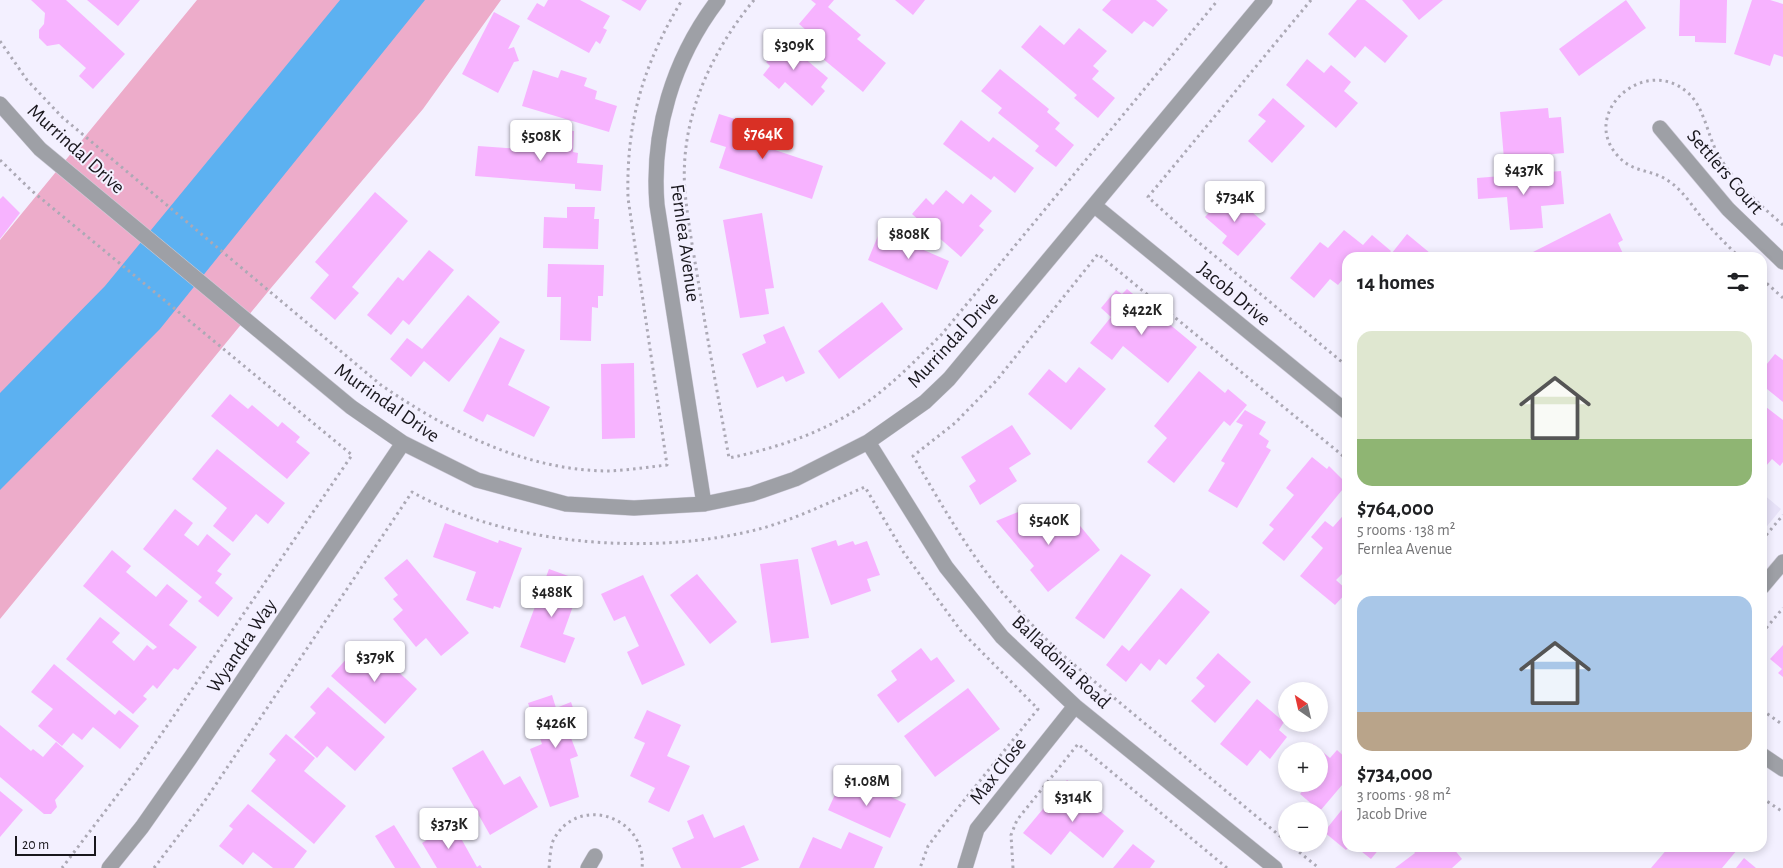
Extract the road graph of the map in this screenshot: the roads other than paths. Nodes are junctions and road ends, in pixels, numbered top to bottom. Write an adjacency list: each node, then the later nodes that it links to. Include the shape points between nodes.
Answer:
1 (718, 0): 10 (street, Fernlea Avenue, via 681,60 673,82 662,119 655,175)
2 (1265, 0): 5 (street, Murrindal Drive)
3 (0, 104): 9 (street, Murrindal Drive, via 40,149 351,407)
4 (1660, 128): 6 (street, Settlers Court, via 1728,209)
5 (1095, 206): 7 (street, Jacob Drive); 8 (street, Murrindal Drive, via 949,378 925,402)
6 (1783, 262)
7 (1342, 408)
8 (868, 442): 10 (street, Murrindal Drive, via 795,479 752,494); 13 (street, Balladonia Road, via 930,544 984,616)
9 (403, 443): 10 (street, Murrindal Drive, via 477,480 566,504 634,508); 16 (street, Wyandra Way, via 191,757)
10 (704, 504)
11 (1783, 562): 12 (street)
12 (1767, 581)
13 (1075, 706): 17 (street, Max Close, via 977,829); 18 (street, Balladonia Road)
14 (1767, 758): 15 (street)
15 (1783, 769)
16 (109, 868)
17 (965, 868)
18 (1275, 868)

